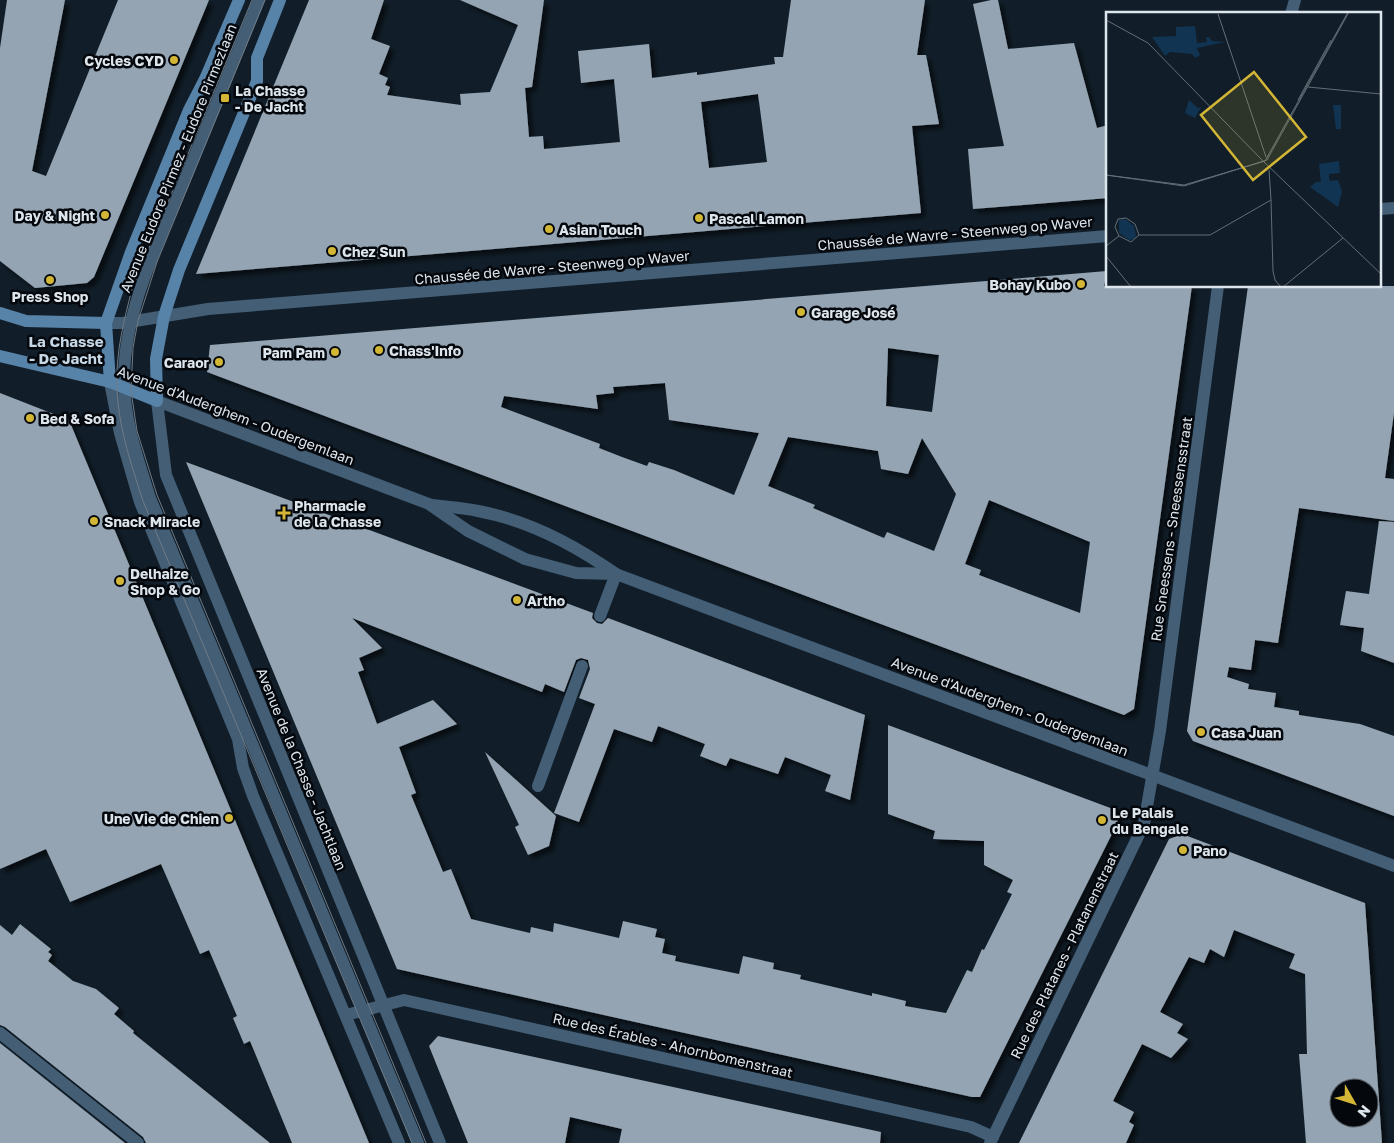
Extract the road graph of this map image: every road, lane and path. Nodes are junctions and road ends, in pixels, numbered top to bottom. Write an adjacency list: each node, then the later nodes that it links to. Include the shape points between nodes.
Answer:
1 (239, 0): 9 (main road, Avenue Eudore Pirmez - Eudore Pirmezlaan, via 189,110)
2 (259, 0): 8 (street, Avenue Eudore Pirmez - Eudore Pirmezlaan, via 144,278)
3 (280, 0): 7 (main road, via 257,58 257,80 179,270)
4 (1106, 236): 7 (street, Chaussée de Wavre - Steenweg op Waver, via 215,308)
5 (1218, 288): 20 (street, Rue Sneessens - Sneessensstraat)
6 (0, 313): 9 (main road, Chaussée de Wavre - Steenweg op Waver, via 26,321)
7 (164, 316): 8 (street, Chaussée de Wavre - Steenweg op Waver); 13 (main road, via 156,359)
8 (130, 322): 9 (street, Chaussée de Wavre - Steenweg op Waver); 12 (street, Avenue Eudore Pirmez - Eudore Pirmezlaan)
9 (106, 323): 11 (main road, Avenue Eudore Pirmez - Eudore Pirmezlaan)
10 (0, 356): 11 (main road, Avenue d'Auderghem - Oudergemlaan)
11 (110, 382): 12 (main road, Avenue d'Auderghem - Oudergemlaan); 18 (street, via 120,433 140,502)
12 (124, 388): 13 (main road, Avenue d'Auderghem - Oudergemlaan); 19 (street, via 131,435 150,498)
13 (156, 401): 14 (street, Avenue d'Auderghem - Oudergemlaan); 23 (street, Avenue de la Chasse - Jachtlaan, via 166,475)
14 (430, 504): 15 (street, Avenue d'Auderghem - Oudergemlaan, via 478,511 537,530 585,552); 15 (street, Avenue d'Auderghem - Oudergemlaan, via 468,531 525,559 576,573)
15 (616, 574): 16 (street); 20 (street, Avenue d'Auderghem - Oudergemlaan)
16 (600, 616)
17 (582, 666): 21 (street)
18 (238, 739): 19 (street); 25 (street, via 243,768 253,796)
19 (257, 755): 24 (street)
20 (1152, 776): 22 (street, Avenue d'Auderghem - Oudergemlaan); 27 (street, Rue des Platanes - Platanenstraat, via 1144,824)
21 (538, 786)
22 (1394, 866)
23 (382, 1005): 24 (street, Rue des Érables - Ahornbomenstraat); 27 (street, Rue des Érables - Ahornbomenstraat, via 404,1000 971,1127); 31 (street, Avenue de la Chasse - Jachtlaan)
24 (363, 1010): 25 (street, Rue des Érables - Ahornbomenstraat); 30 (street)
25 (346, 1015): 29 (street)
26 (0, 1033): 28 (street)
27 (991, 1140)
28 (138, 1143)
29 (399, 1143)
30 (418, 1143)
31 (440, 1143)

